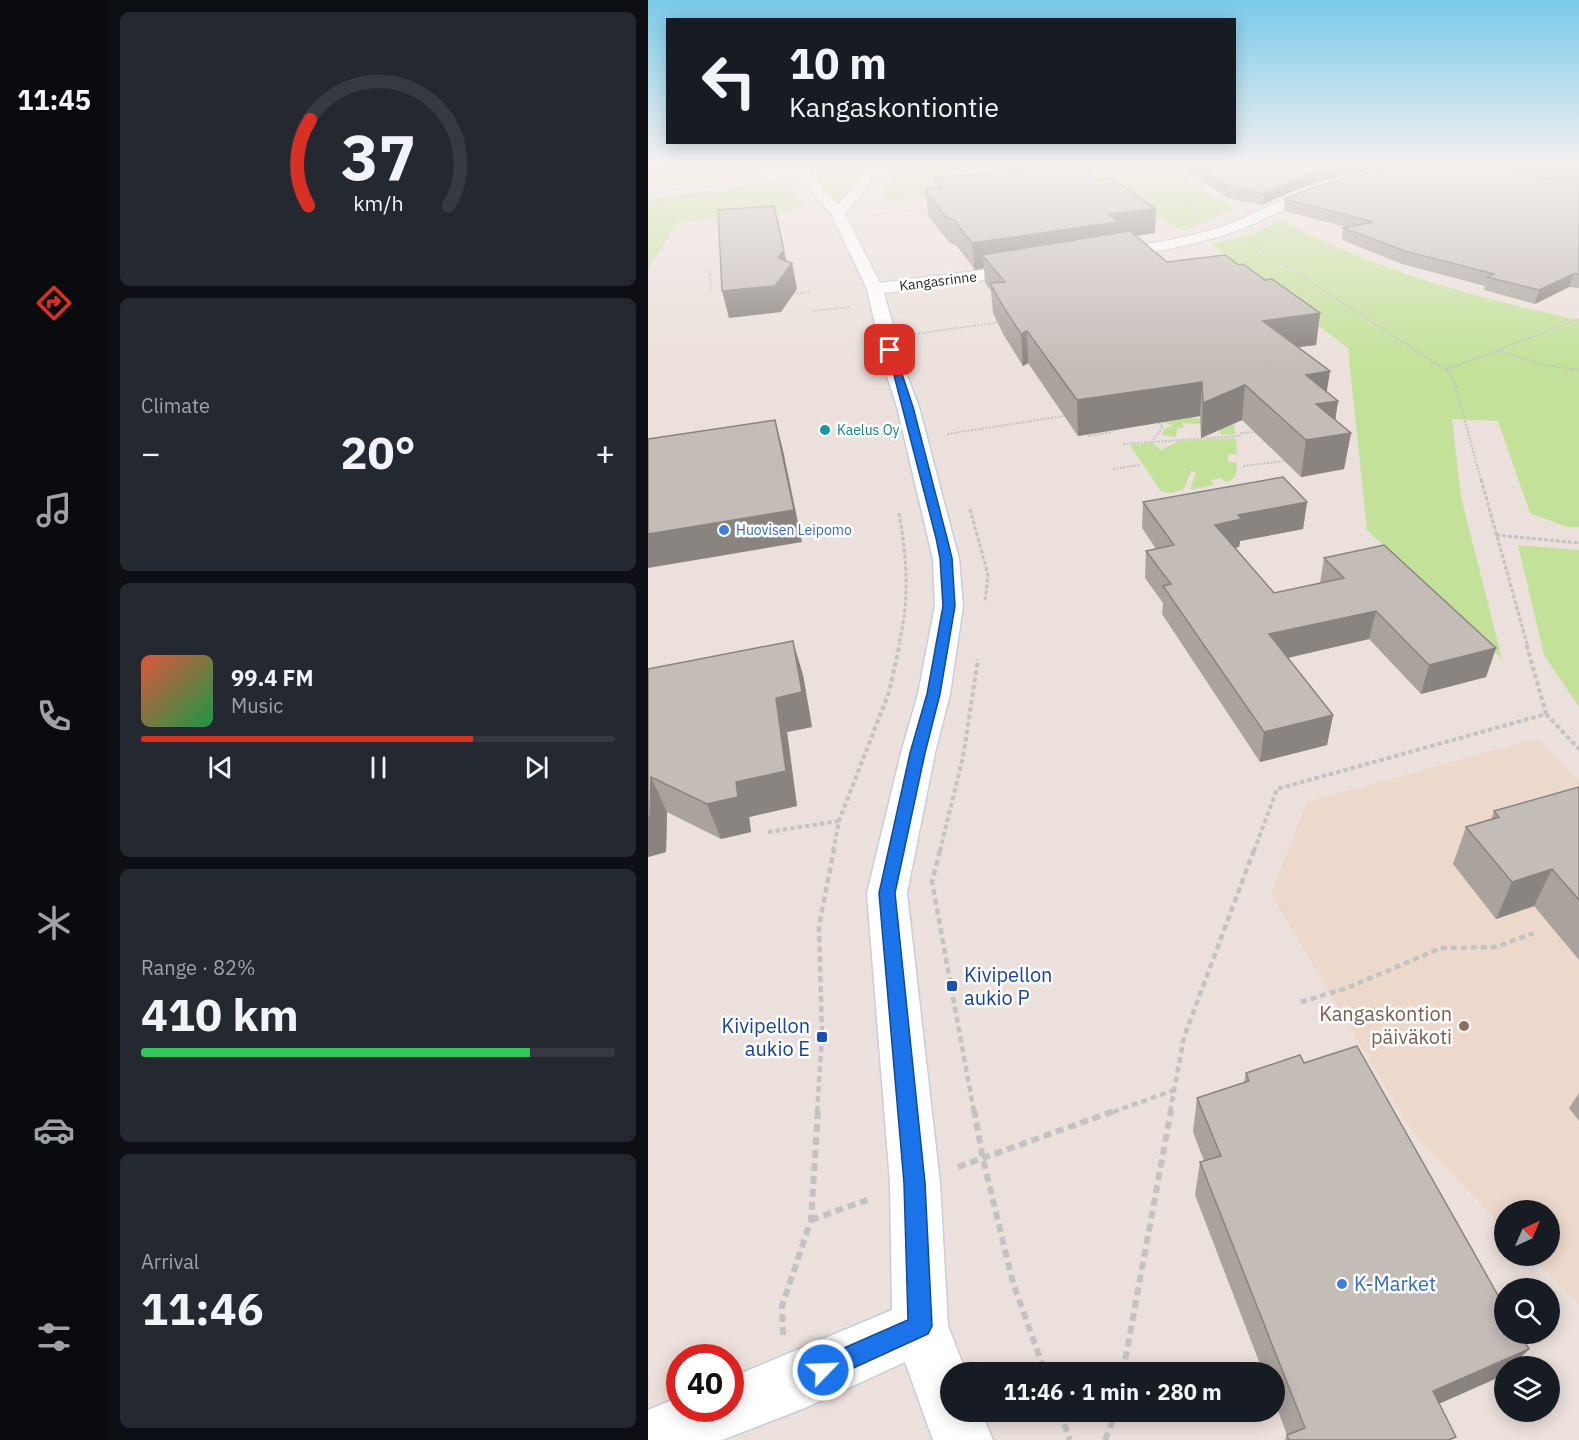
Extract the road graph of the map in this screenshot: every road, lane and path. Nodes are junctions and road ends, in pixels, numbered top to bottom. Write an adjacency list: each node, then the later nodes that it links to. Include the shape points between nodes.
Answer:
1 (845, 231): 10 (street)
2 (1217, 231): 4 (street)
3 (1230, 231): 16 (path)
4 (1093, 259)
5 (1049, 266): 10 (street, Kangasrinne)
6 (705, 271): 7 (path, via 710,273)
7 (711, 290)
8 (810, 292): 9 (path)
9 (786, 294)
10 (870, 295): 13 (path); 46 (street, via 942,538 949,606 934,694 887,893)
11 (1579, 319): 15 (path)
12 (1008, 321): 13 (path)
13 (915, 334): 14 (path)
14 (918, 344)
15 (1498, 351): 16 (path); 17 (path)
16 (1446, 370): 34 (path, via 1454,381)
17 (1579, 370)
18 (1075, 413): 23 (path)
19 (1163, 418): 25 (path, via 1159,423 1163,427)
20 (943, 424): 23 (path)
21 (1269, 430): 25 (path)
22 (1113, 432): 24 (path)
23 (946, 434): 27 (path)
24 (1088, 436)
25 (1153, 441): 26 (path)
26 (1123, 444)
27 (949, 445)
28 (1285, 461): 30 (path)
29 (1139, 465): 31 (path)
30 (1243, 466)
31 (1113, 469)
32 (966, 499): 36 (path, via 988,575)
33 (898, 510): 40 (path, via 906,556 907,609 889,692)
34 (1496, 535): 35 (path); 38 (path)
35 (1579, 543)
36 (984, 608)
37 (979, 653): 45 (path, via 963,757 932,882)
38 (1546, 714): 39 (path); 44 (path, via 1277,789 1184,1037)
39 (1579, 749)
40 (839, 821): 41 (path); 47 (path, via 819,925 822,1037)
41 (768, 832)
42 (1534, 933): 43 (path, via 1495,947 1441,948 1347,988)
43 (1301, 1002)
44 (1174, 1090): 45 (path); 50 (path)
45 (983, 1159): 46 (path); 49 (path, via 1013,1283)
46 (915, 1183): 47 (path); 48 (street)
47 (811, 1220): 52 (path, via 782,1306)
48 (920, 1326): 51 (street); 52 (street)
49 (1041, 1362)
50 (1125, 1362)
51 (940, 1378)
52 (784, 1387): 53 (street)
53 (744, 1402)
54 (694, 1422): 58 (street)
55 (956, 1422): 59 (street)
56 (1063, 1422): 60 (path)
57 (1112, 1422): 61 (path)
58 (648, 1440)
59 (963, 1440)
60 (1070, 1440)
61 (1105, 1440)

